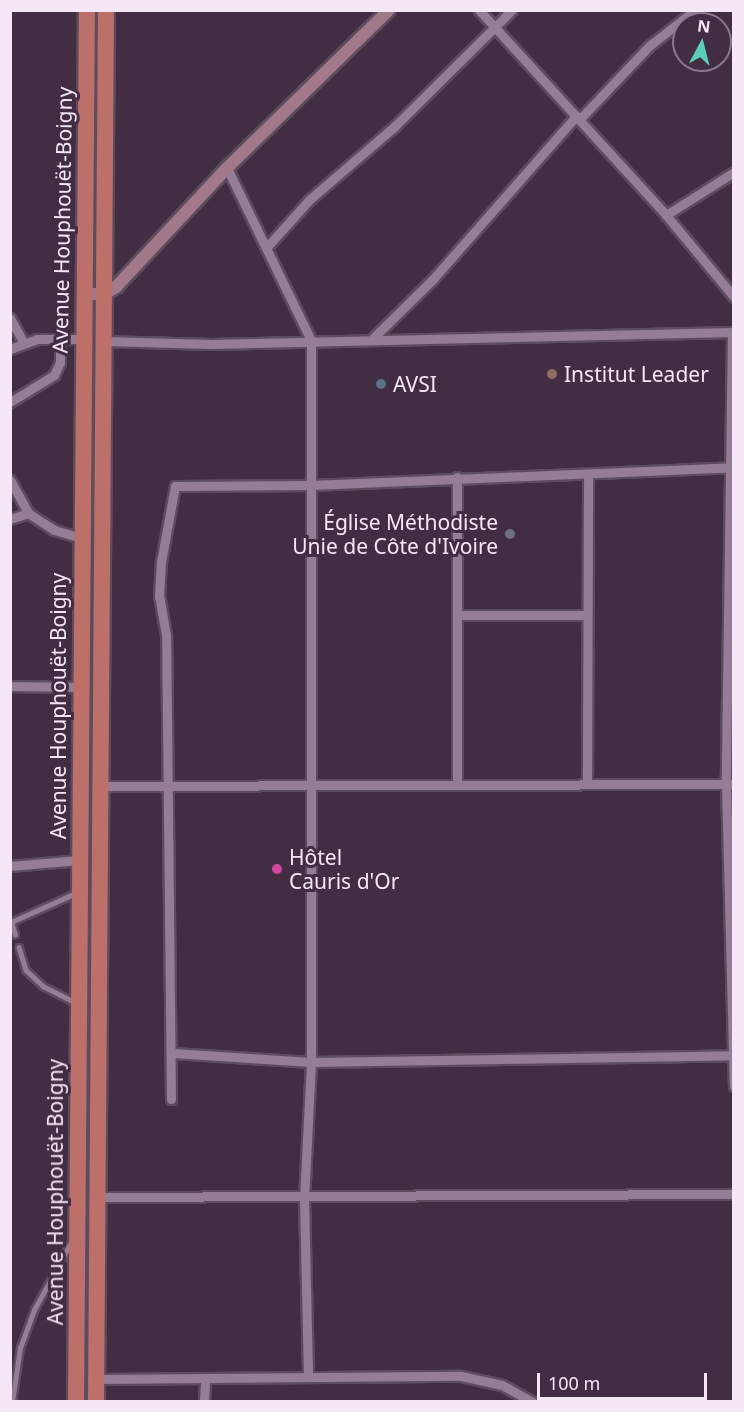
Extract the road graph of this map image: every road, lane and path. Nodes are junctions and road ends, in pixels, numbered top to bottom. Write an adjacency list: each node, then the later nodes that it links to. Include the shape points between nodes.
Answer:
1 (87, 10): 13 (highway, Avenue Houphouët-Boigny)
2 (106, 10): 14 (highway, Avenue Houphouët-Boigny)
3 (389, 10): 9 (main road)
4 (479, 10): 7 (street)
5 (512, 10): 7 (street)
6 (695, 10): 8 (street, via 649,46)
7 (495, 28): 8 (street); 12 (street, via 394,127 309,200)
8 (578, 118): 11 (street); 19 (street, via 433,279)
9 (227, 168): 12 (street); 14 (main road, via 116,288)
10 (734, 172): 11 (street)
11 (666, 215): 15 (street)
12 (267, 248): 21 (street)
13 (84, 294): 14 (main road); 20 (highway, Avenue Houphouët-Boigny)
14 (104, 294): 22 (highway, Avenue Houphouët-Boigny)
15 (734, 297)
16 (10, 318): 23 (street)
17 (733, 333): 19 (street, via 482,340); 26 (street)
18 (60, 338): 20 (street); 23 (street); 25 (street, via 60,362 54,375)
19 (373, 338): 21 (street)
20 (82, 339): 33 (highway, Avenue Houphouët-Boigny)
21 (311, 340): 22 (street, via 211,344); 30 (street)
22 (104, 341): 42 (highway, Avenue Houphouët-Boigny)
23 (24, 343): 24 (street)
24 (10, 349)
25 (10, 402)
26 (731, 467): 27 (street); 41 (street)
27 (588, 476): 28 (street); 35 (street)
28 (457, 477): 30 (street); 34 (street)
29 (10, 480): 31 (street)
30 (311, 485): 40 (street); 43 (street, via 182,484 173,490 159,597 166,635)
31 (28, 513): 32 (street); 33 (street, via 54,530)
32 (10, 519)
33 (82, 538): 37 (highway, Avenue Houphouët-Boigny)
34 (457, 615): 35 (street); 38 (street)
35 (587, 615): 39 (street)
36 (10, 686): 37 (street)
37 (82, 687): 44 (highway, Avenue Houphouët-Boigny)
38 (457, 783): 39 (street); 40 (street)
39 (587, 783): 41 (street)
40 (309, 784): 43 (street); 53 (street)
41 (730, 784): 52 (street)
42 (104, 786): 43 (street); 57 (highway, Avenue Houphouët-Boigny)
43 (169, 786): 51 (street)
44 (79, 860): 45 (street); 46 (highway, Avenue Houphouët-Boigny)
45 (10, 866)
46 (79, 892): 47 (lane); 50 (highway, Avenue Houphouët-Boigny)
47 (11, 921): 48 (lane)
48 (15, 935)
49 (19, 947): 50 (lane, via 26,970 42,986)
50 (79, 1004): 59 (highway, Avenue Houphouët-Boigny)
51 (173, 1053): 53 (street); 55 (street)
52 (733, 1055): 53 (street); 54 (street)
53 (312, 1062): 58 (street)
54 (734, 1086)
55 (171, 1099)
56 (734, 1194): 58 (street)
57 (98, 1197): 58 (street); 61 (highway, Avenue Houphouët-Boigny)
58 (304, 1197): 60 (street)
59 (76, 1232): 63 (lane, via 34,1310 20,1348); 64 (highway, Avenue Houphouët-Boigny)
60 (308, 1377): 62 (street); 67 (street, via 472,1377 502,1385)
61 (97, 1379): 62 (street); 65 (highway, Avenue Houphouët-Boigny)
62 (205, 1380): 66 (street)
63 (12, 1401)
64 (76, 1401)
65 (96, 1401)
66 (204, 1401)
67 (533, 1401)

